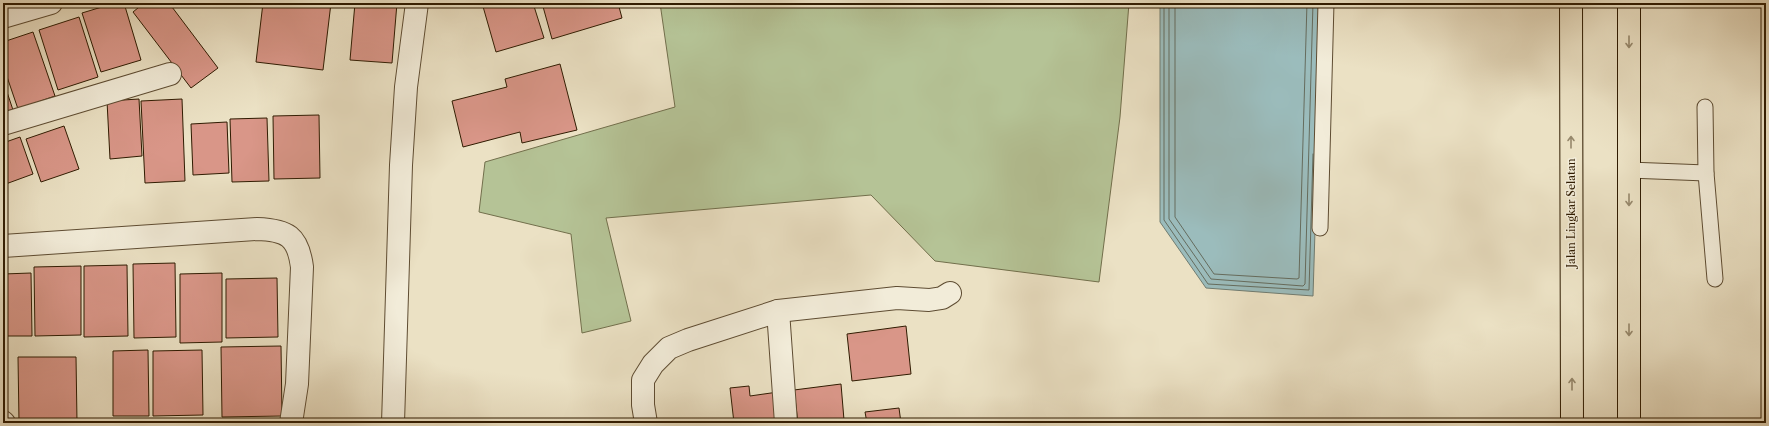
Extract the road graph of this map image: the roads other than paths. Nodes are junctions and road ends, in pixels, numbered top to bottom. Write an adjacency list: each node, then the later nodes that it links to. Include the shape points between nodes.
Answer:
1 (51, 3): 6 (street)
2 (417, 3): 18 (street, via 406,87 401,165)
3 (1326, 3): 12 (lane)
4 (1571, 3): 21 (highway, Jalan Lingkar Selatan, one-way to 4)
5 (1629, 3): 10 (highway, one-way to 10)
6 (3, 17)
7 (170, 74): 9 (street)
8 (1705, 107): 11 (lane)
9 (3, 124)
10 (1630, 170): 11 (lane); 22 (highway, one-way to 22)
11 (1706, 173): 14 (lane)
12 (1320, 228)
13 (3, 246): 17 (street, via 212,231 269,230 287,235 300,251 302,267 297,384)
14 (1715, 279)
15 (950, 293): 16 (street, via 942,298 929,300 897,298)
16 (778, 311): 19 (street, via 669,348 653,364 643,380); 20 (street)
17 (291, 423)
18 (393, 423)
19 (646, 423)
20 (786, 423)
21 (1572, 423)
22 (1629, 423)

